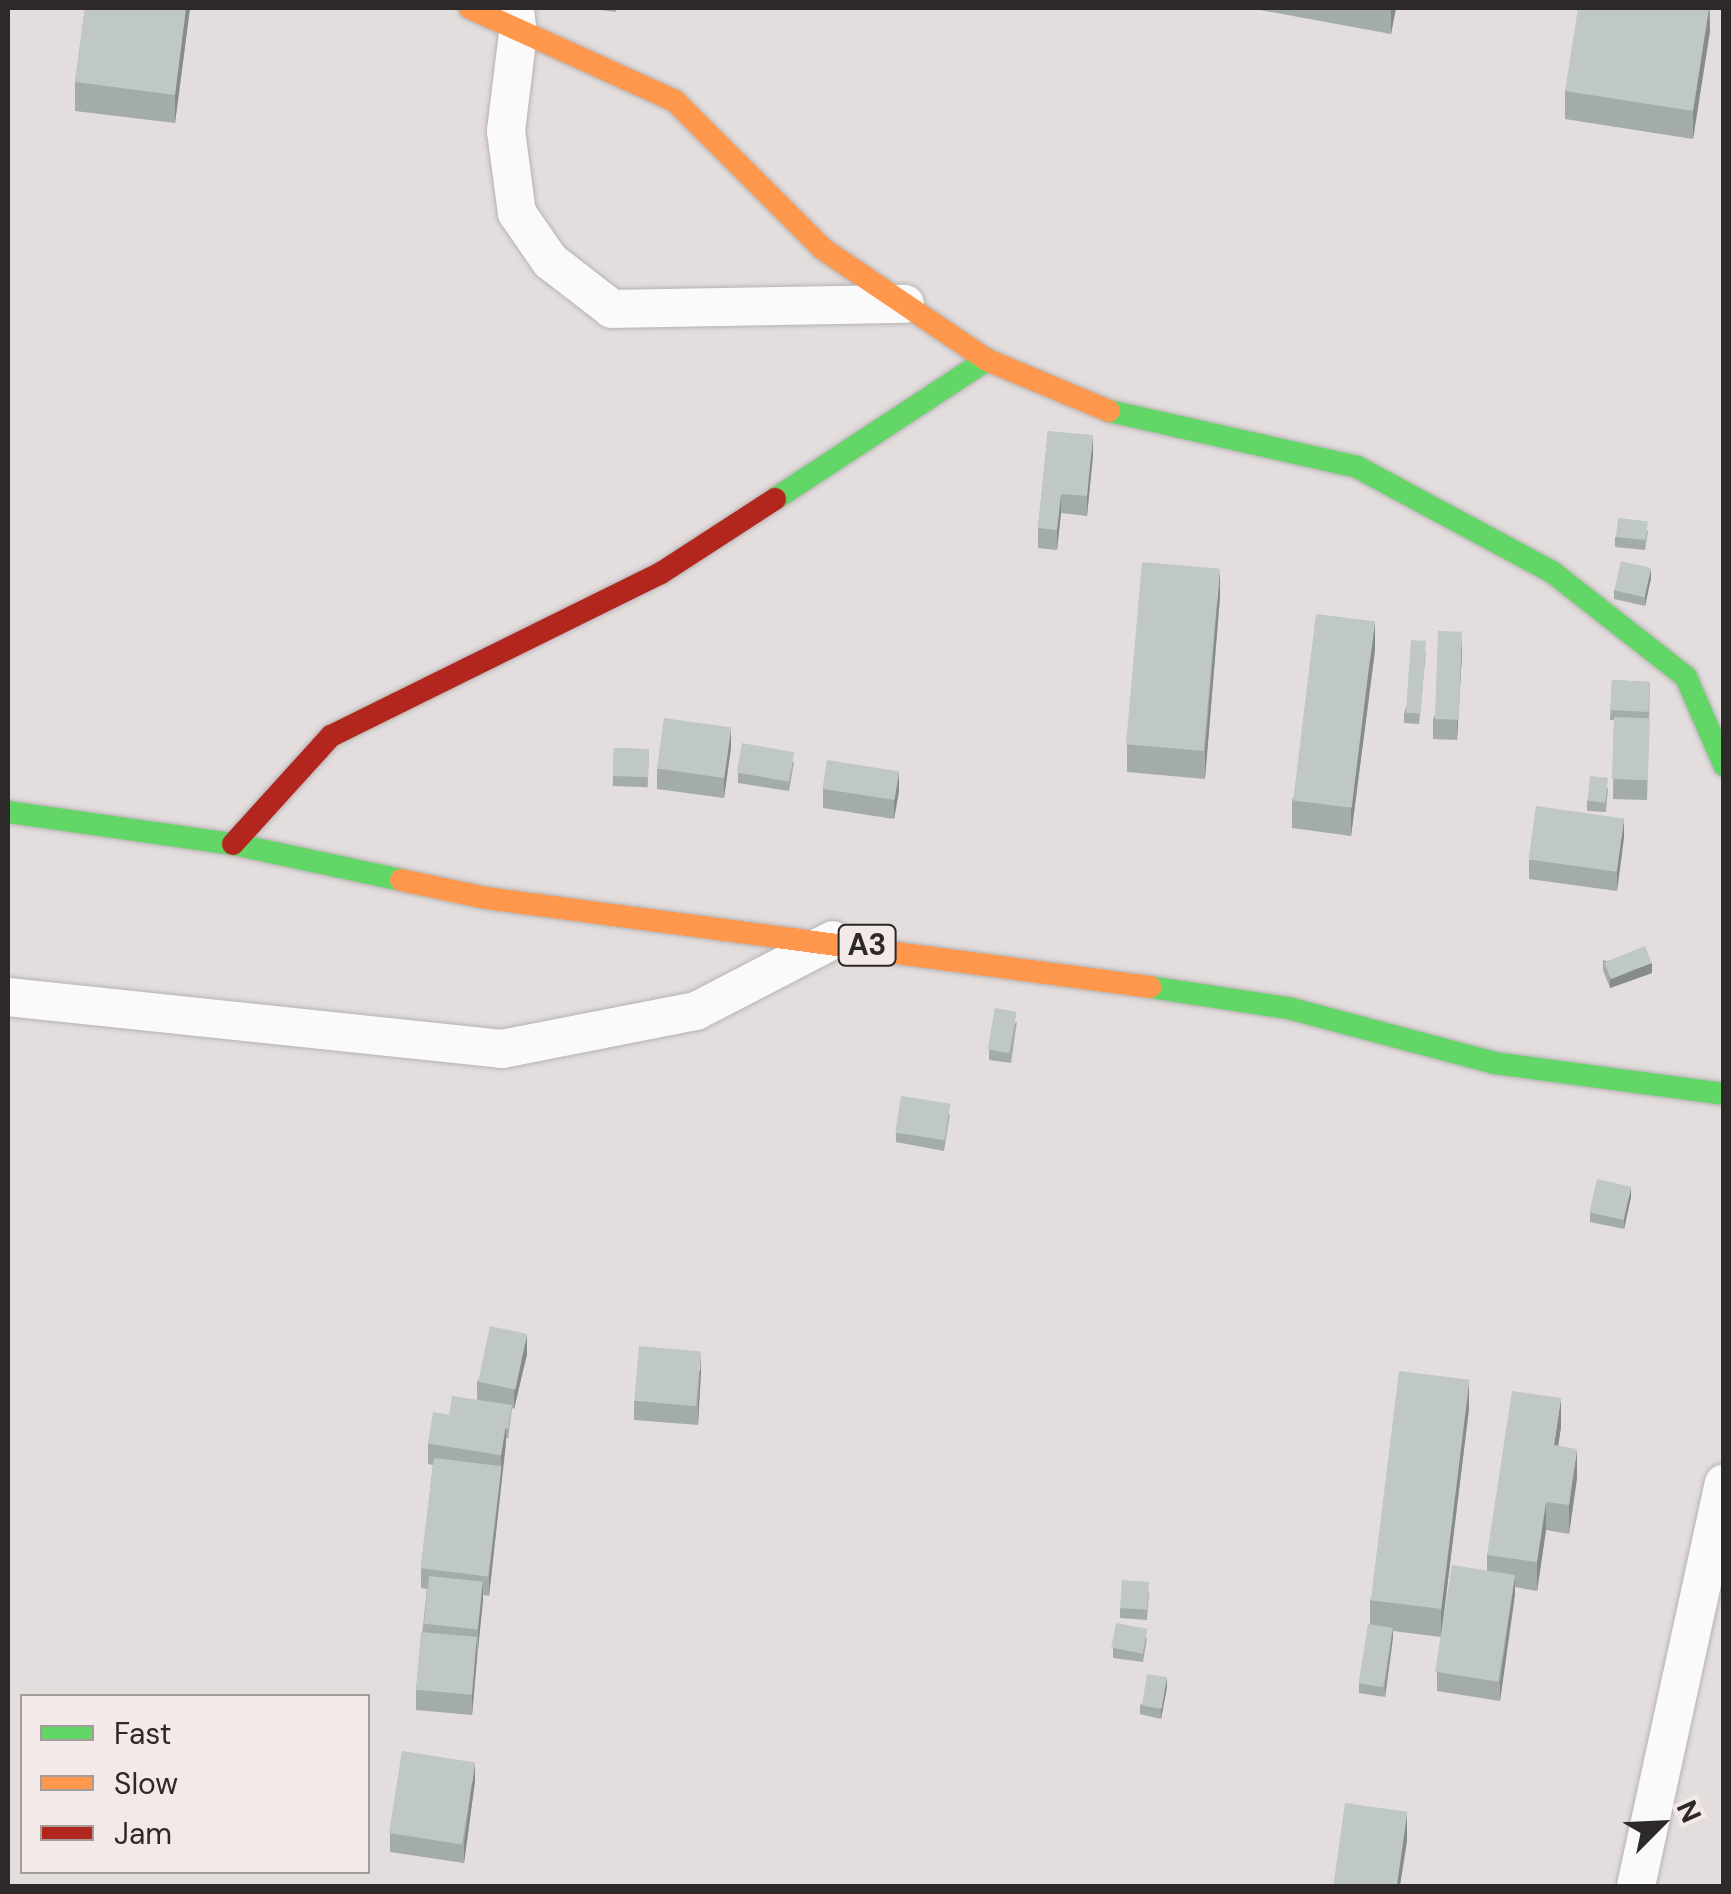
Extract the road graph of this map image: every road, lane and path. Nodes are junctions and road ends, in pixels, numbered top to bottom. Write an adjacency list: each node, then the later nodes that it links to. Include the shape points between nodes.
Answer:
1 (470, 8): 2 (main road)
2 (516, 20): 3 (main road, via 675,101 823,249); 3 (street, via 506,132 517,213 550,261 612,309)
3 (905, 304): 4 (main road)
4 (987, 360): 5 (main road, via 1132,420 1356,468 1552,572 1686,677); 7 (main road, via 661,573 330,736)
5 (1724, 765)
6 (8, 812): 7 (main road, A3)
7 (233, 844): 8 (main road, A3, via 486,898)
8 (833, 940): 9 (street, via 696,1011 502,1049); 10 (main road, A3, via 1288,1008 1495,1063)
9 (8, 997)
10 (1724, 1094)
11 (1724, 1484): 12 (street)
12 (1636, 1886)

